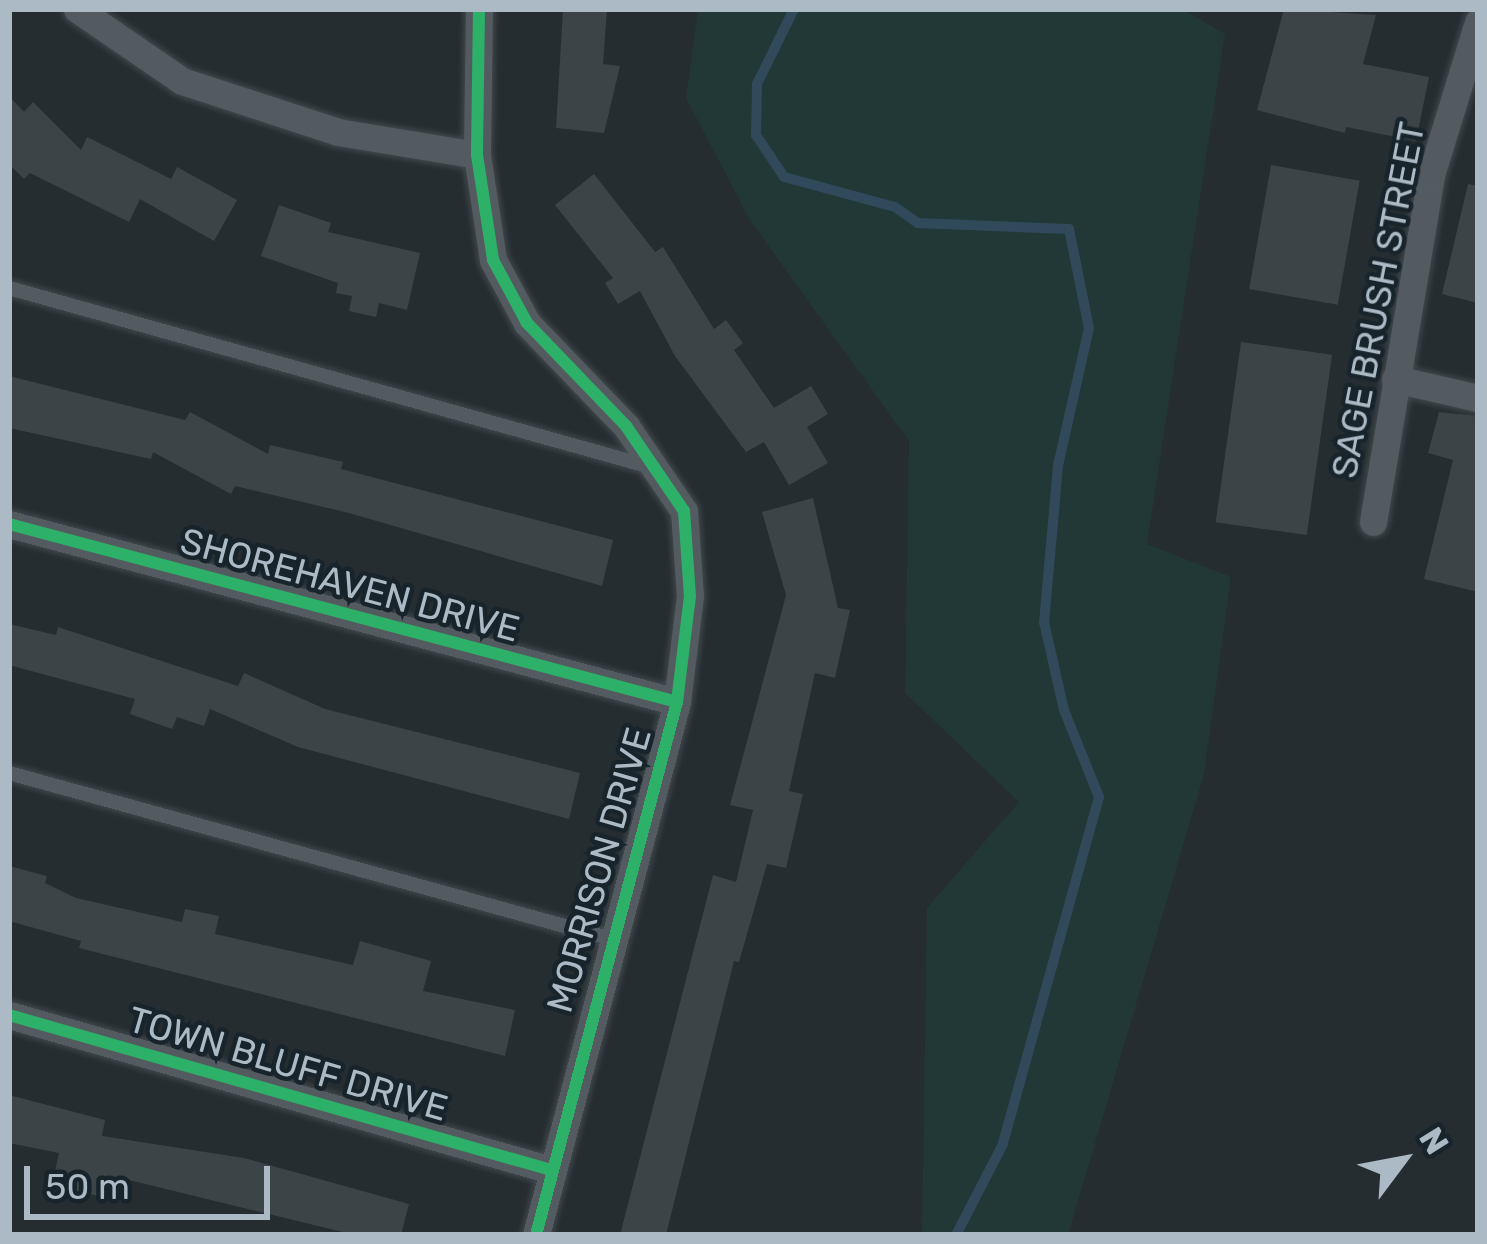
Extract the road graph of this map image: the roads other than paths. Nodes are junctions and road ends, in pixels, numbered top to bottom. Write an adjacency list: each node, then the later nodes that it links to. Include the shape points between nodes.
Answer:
1 (76, 9): 4 (street, via 182,81 338,132)
2 (479, 9): 4 (street, MORRISON DRIVE)
3 (1478, 22): 6 (street, SAGE BRUSH STREET, via 1431,175)
4 (477, 155): 8 (street, MORRISON DRIVE, via 493,260 527,322 626,426)
5 (9, 288): 8 (lane)
6 (1395, 379): 7 (street); 9 (street, SAGE BRUSH STREET)
7 (1478, 398)
8 (655, 469): 11 (street, MORRISON DRIVE, via 684,511 690,596)
9 (1373, 522)
10 (9, 524): 11 (street, SHOREHAVEN DRIVE)
11 (677, 702): 13 (street, MORRISON DRIVE)
12 (9, 773): 13 (lane)
13 (608, 938): 15 (street, MORRISON DRIVE)
14 (9, 1015): 15 (street, TOWN BLUFF DRIVE)
15 (551, 1171): 16 (street, MORRISON DRIVE)
16 (536, 1235)

